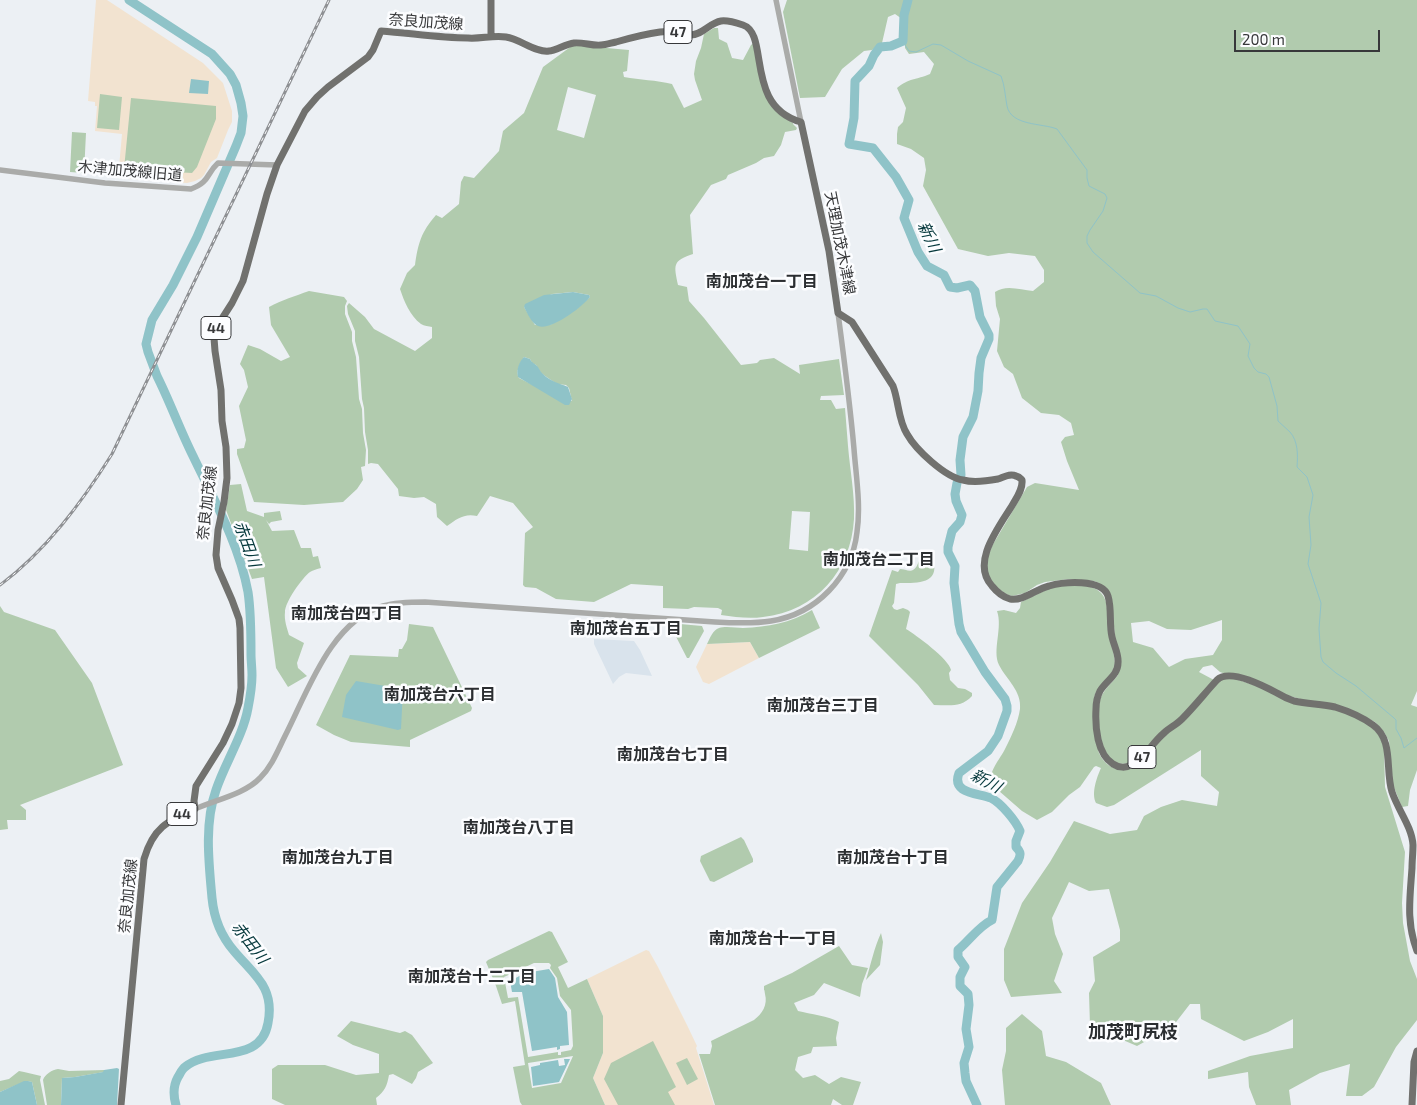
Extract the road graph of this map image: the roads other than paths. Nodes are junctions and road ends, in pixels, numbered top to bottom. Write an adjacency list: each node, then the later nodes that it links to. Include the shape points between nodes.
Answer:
1 (491, 0): 3 (main road)
2 (776, 0): 4 (street)
3 (492, 36): 4 (main road, 47, via 514,39 550,52 564,45 600,46 660,32 696,35 721,21 745,25 755,38 761,76 769,98 785,115); 5 (main road, 奈良加茂線 / 44, via 460,38 381,31 368,57 328,87 305,111)
4 (801, 122): 7 (main road, 天理加茂木津線, via 829,251)
5 (277, 165): 6 (street, 木津加茂線旧道, via 218,163 203,183 191,189); 8 (main road, 奈良加茂線 / 44, via 243,281 216,328 214,338 227,478 218,530 217,564 239,619 241,688 232,724 196,786)
6 (0, 170)
7 (838, 313): 8 (street, via 848,389 858,526 856,543 847,566 818,601 788,617 755,623 425,602 384,606 362,615 338,637 320,664 273,760 260,778); 9 (main road, 天理加茂木津線 / 47, via 852,322 884,371 893,386 906,432 932,461 949,475 963,480 984,481 1011,475 1022,480 1022,488 985,555 985,573 990,584 1008,598 1015,599 1050,585 1067,583 1092,584 1106,593 1118,665 1098,695 1096,717 1102,752 1110,762 1120,767 1132,765 1181,720 1216,680 1231,675 1294,701 1336,708 1361,718 1382,733 1393,794 1412,838 1409,915)
8 (195, 809): 11 (main road, 奈良加茂線 / 44, via 157,830 144,859)
9 (1417, 951)
10 (1417, 1050): 12 (main road)
11 (121, 1105)
12 (1412, 1105)

